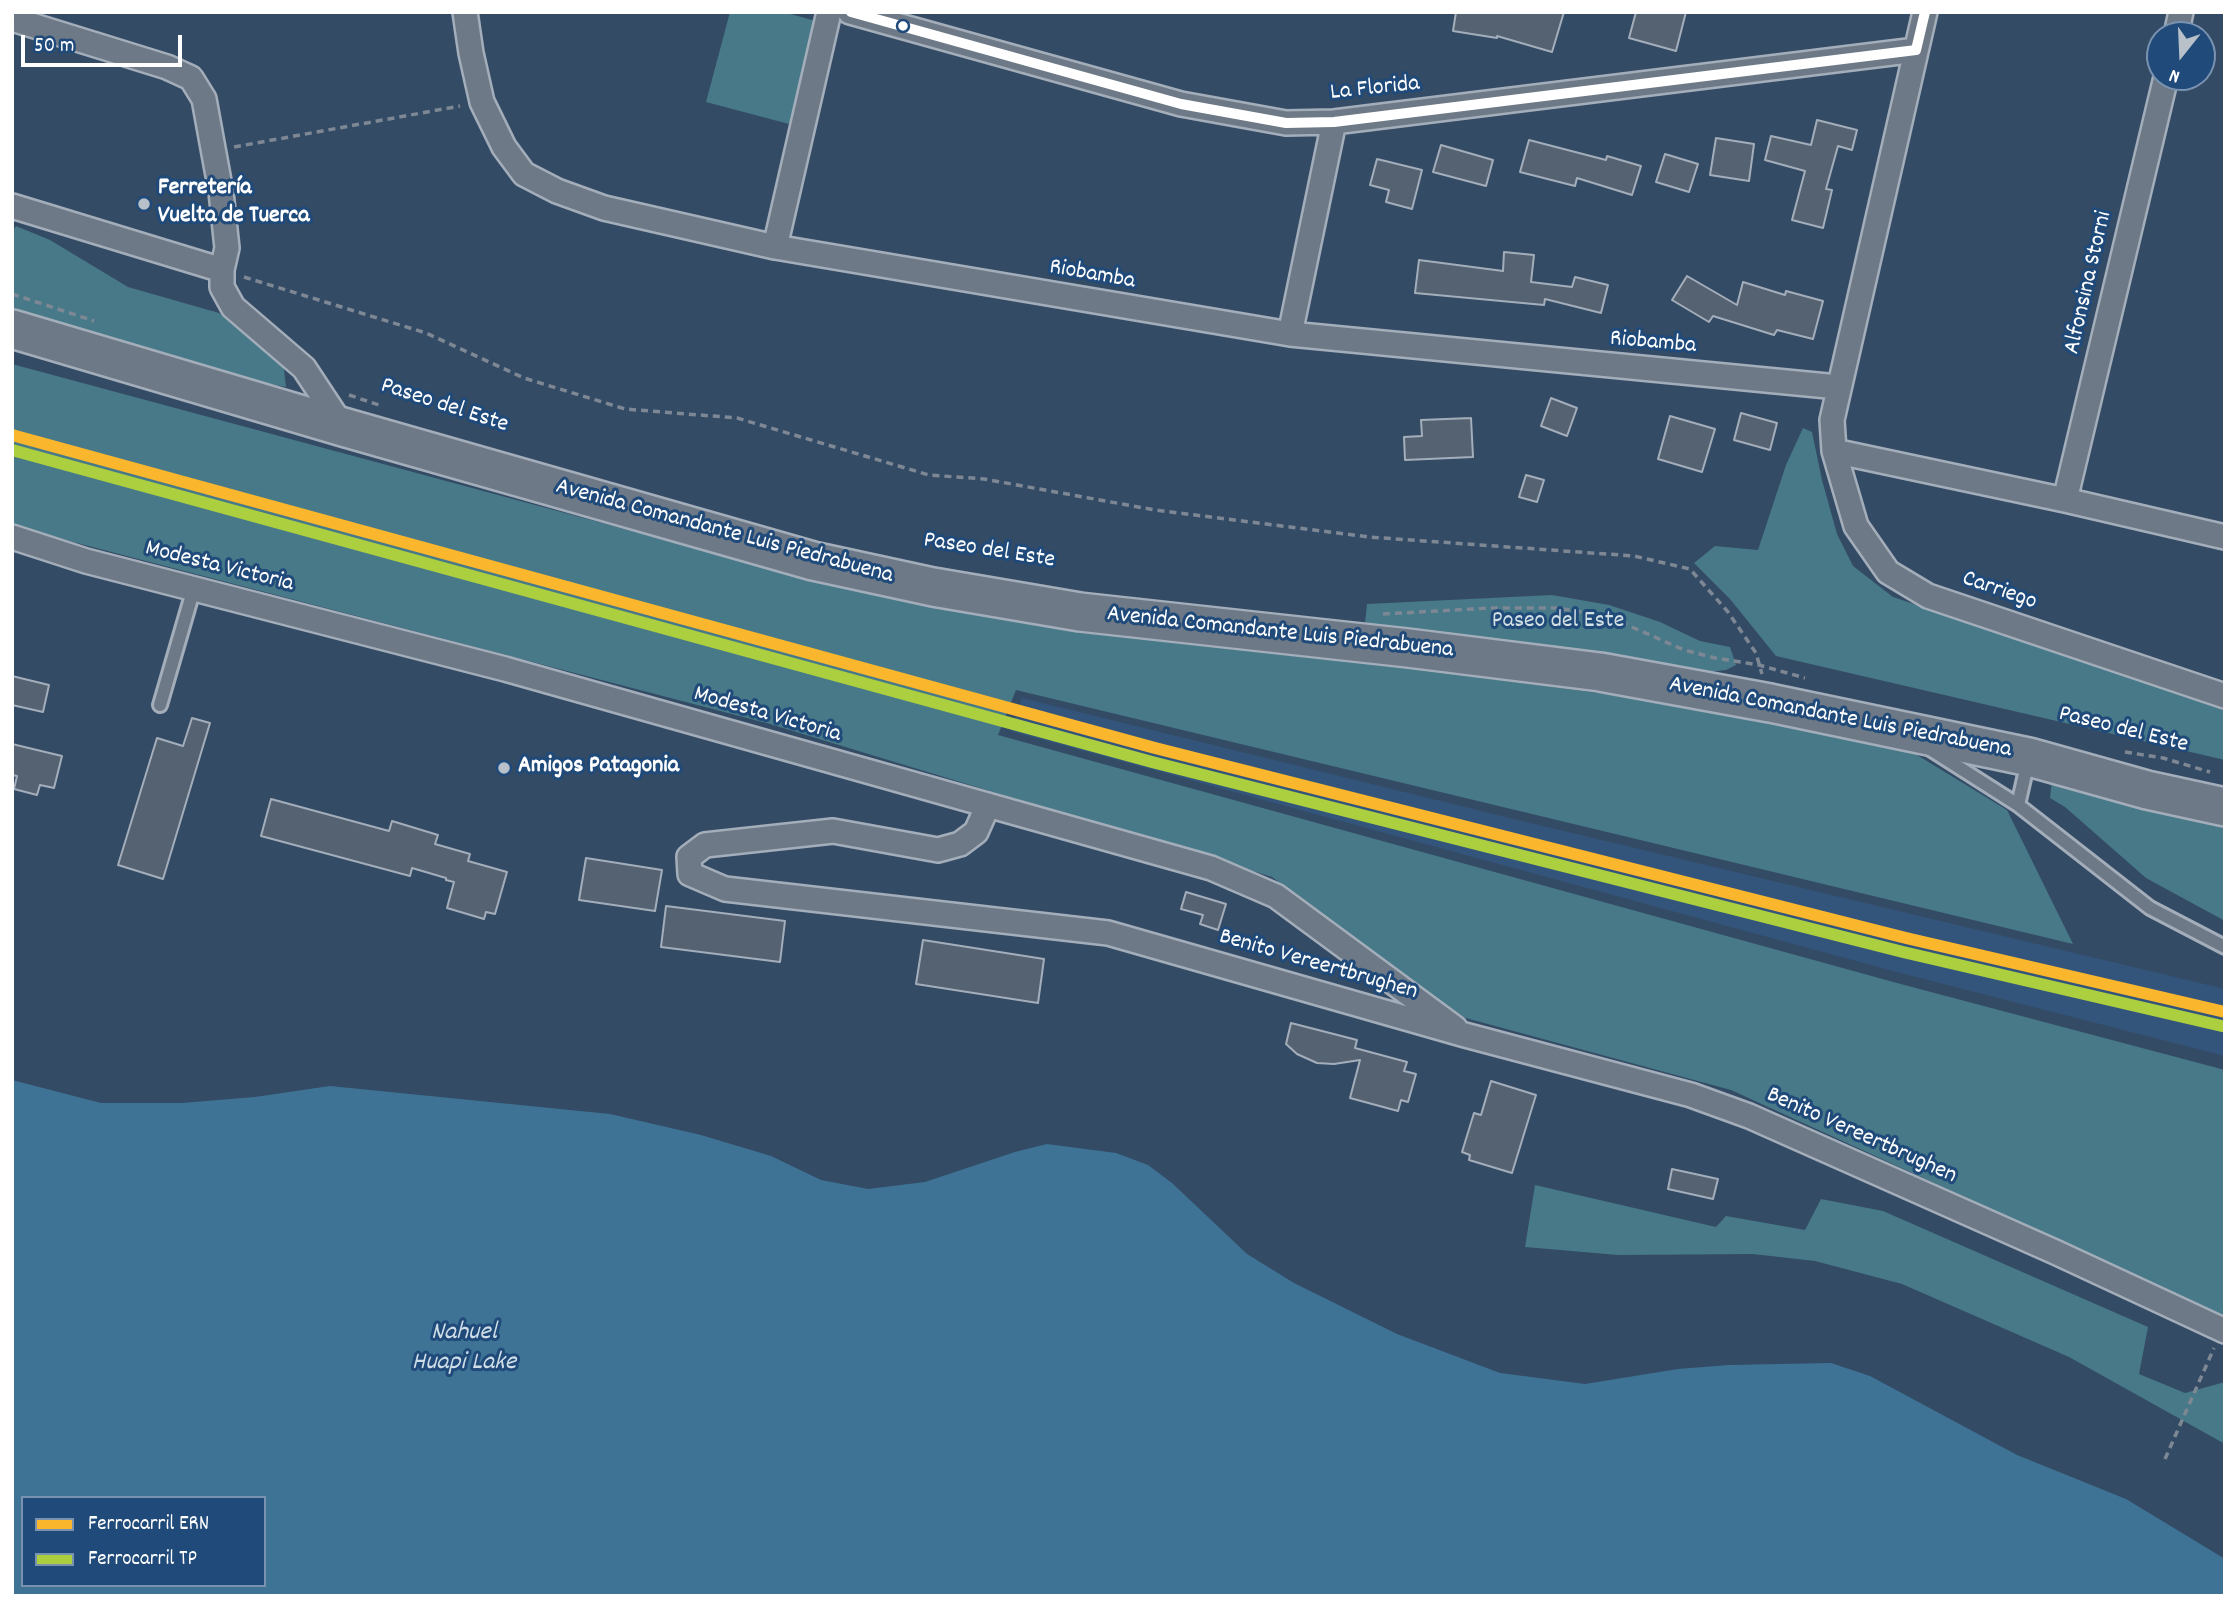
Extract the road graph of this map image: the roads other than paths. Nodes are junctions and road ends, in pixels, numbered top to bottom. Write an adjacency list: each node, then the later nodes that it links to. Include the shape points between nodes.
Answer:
1 (465, 12): 10 (street, Riobamba, via 482,102 504,147 524,174 604,208)
2 (829, 12): 10 (street)
3 (850, 12): 8 (street, La Florida, via 1181,104 1286,123)
4 (1926, 12): 6 (street, Carriego)
5 (12, 19): 11 (street, via 191,78 204,99 214,150 227,248)
6 (1916, 50): 8 (street, La Florida); 14 (street, Carriego)
7 (2163, 91): 17 (street, Alfonsina Storni)
8 (1334, 122): 13 (street)
9 (12, 206): 11 (street)
10 (775, 247): 13 (street, Riobamba)
11 (222, 270): 15 (street, via 222,288 233,307 304,368)
12 (12, 329): 15 (main road, Avenida Comandante Luis Piedrabuena)
13 (1290, 334): 14 (street, Riobamba)
14 (1838, 387): 16 (street, Carriego)
15 (343, 427): 23 (main road, Avenida Comandante Luis Piedrabuena, via 813,561 933,587 1080,612 1600,672)
16 (1833, 451): 17 (street); 21 (street, Carriego, via 1856,526 1888,572 1928,596)
17 (2065, 500): 19 (street)
18 (12, 537): 20 (street, Modesta Victoria)
19 (2225, 537)
20 (194, 588): 22 (lane); 27 (street, Modesta Victoria)
21 (2225, 695)
22 (160, 705)
23 (1900, 730): 24 (main road, Avenida Comandante Luis Piedrabuena); 28 (lane)
24 (2037, 752): 26 (main road, Avenida Comandante Luis Piedrabuena); 28 (lane)
25 (2085, 758): 26 (lane)
26 (2147, 790): 29 (main road, Avenida Comandante Luis Piedrabuena)
27 (988, 805): 31 (street, Modesta Victoria, via 1211,868 1276,896); 31 (street, Benito Vereertbrughen, via 976,832 960,845 939,850 834,831 705,845 689,857 690,874 725,889 1108,933)
28 (2018, 805): 30 (lane, via 2150,908)
29 (2225, 807)
30 (2225, 947)
31 (1465, 1035): 32 (street, Benito Vereertbrughen, via 1692,1095 1749,1116)
32 (2223, 1330)

